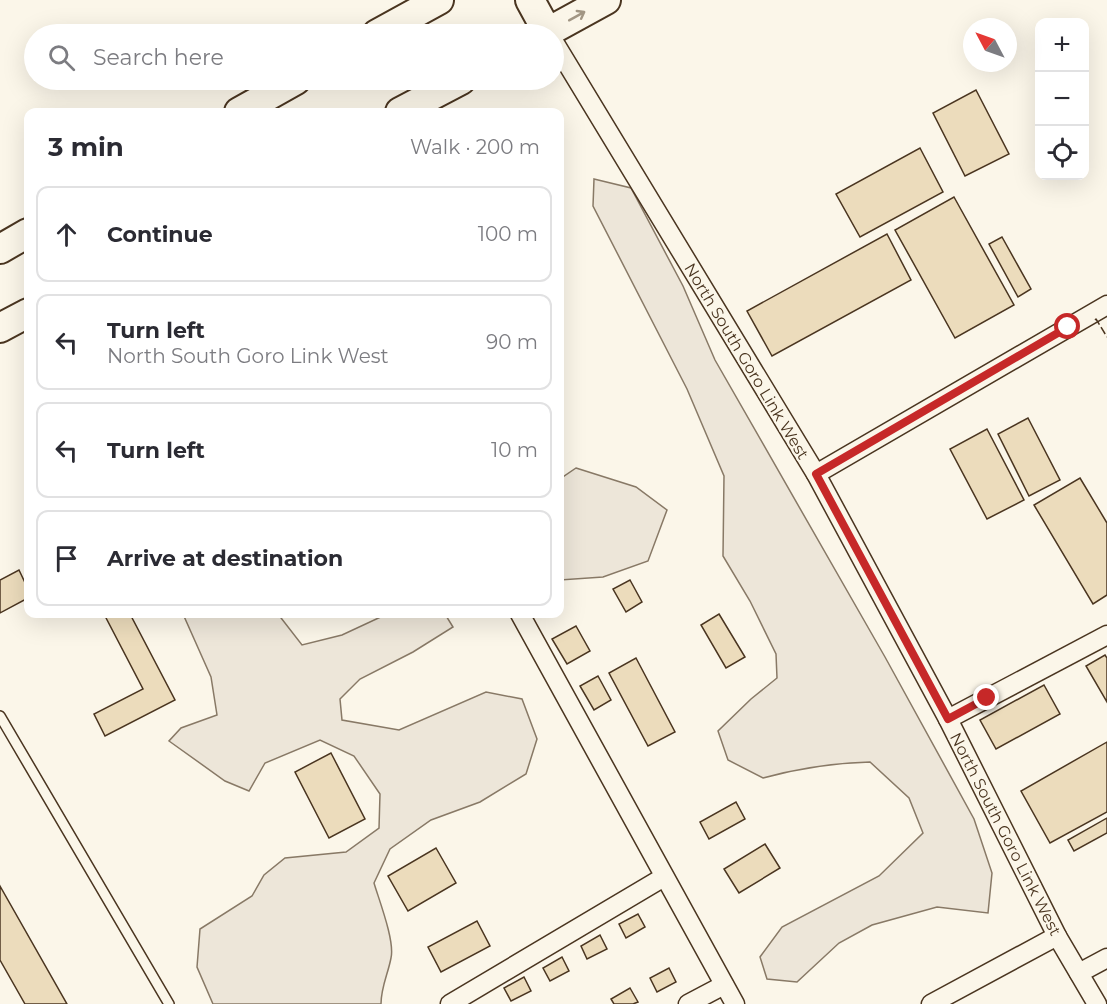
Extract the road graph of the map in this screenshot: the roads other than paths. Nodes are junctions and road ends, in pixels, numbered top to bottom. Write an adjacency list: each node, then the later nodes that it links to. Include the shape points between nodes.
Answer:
1 (440, 0): 4 (main road)
2 (530, 0): 5 (main road)
3 (606, 0): 6 (main road, one-way to 3)
4 (396, 24)
5 (543, 24)
6 (564, 27)
7 (564, 61): 17 (street, North South Goro Link West)
8 (278, 90): 10 (main road)
9 (442, 90): 11 (main road)
10 (246, 108)
11 (408, 108)
12 (24, 235): 13 (main road)
13 (0, 249)
14 (1107, 305): 17 (street)
15 (24, 315): 16 (main road)
16 (0, 328)
17 (816, 474): 21 (street, North South Goro Link West)
18 (522, 618): 22 (street)
19 (1107, 635): 21 (street)
20 (0, 716): 27 (lane)
21 (948, 719): 23 (street, North South Goro Link West)
22 (664, 877): 26 (street); 28 (street)
23 (1058, 936): 25 (street, North South Goro Link West); 31 (street)
24 (1107, 958): 25 (street)
25 (1079, 973): 32 (street, North South Goro Link West)
26 (724, 985): 29 (street); 30 (street)
27 (169, 1004)
28 (450, 1004)
29 (688, 1004)
30 (735, 1004)
31 (931, 1004)
32 (1097, 1004)

